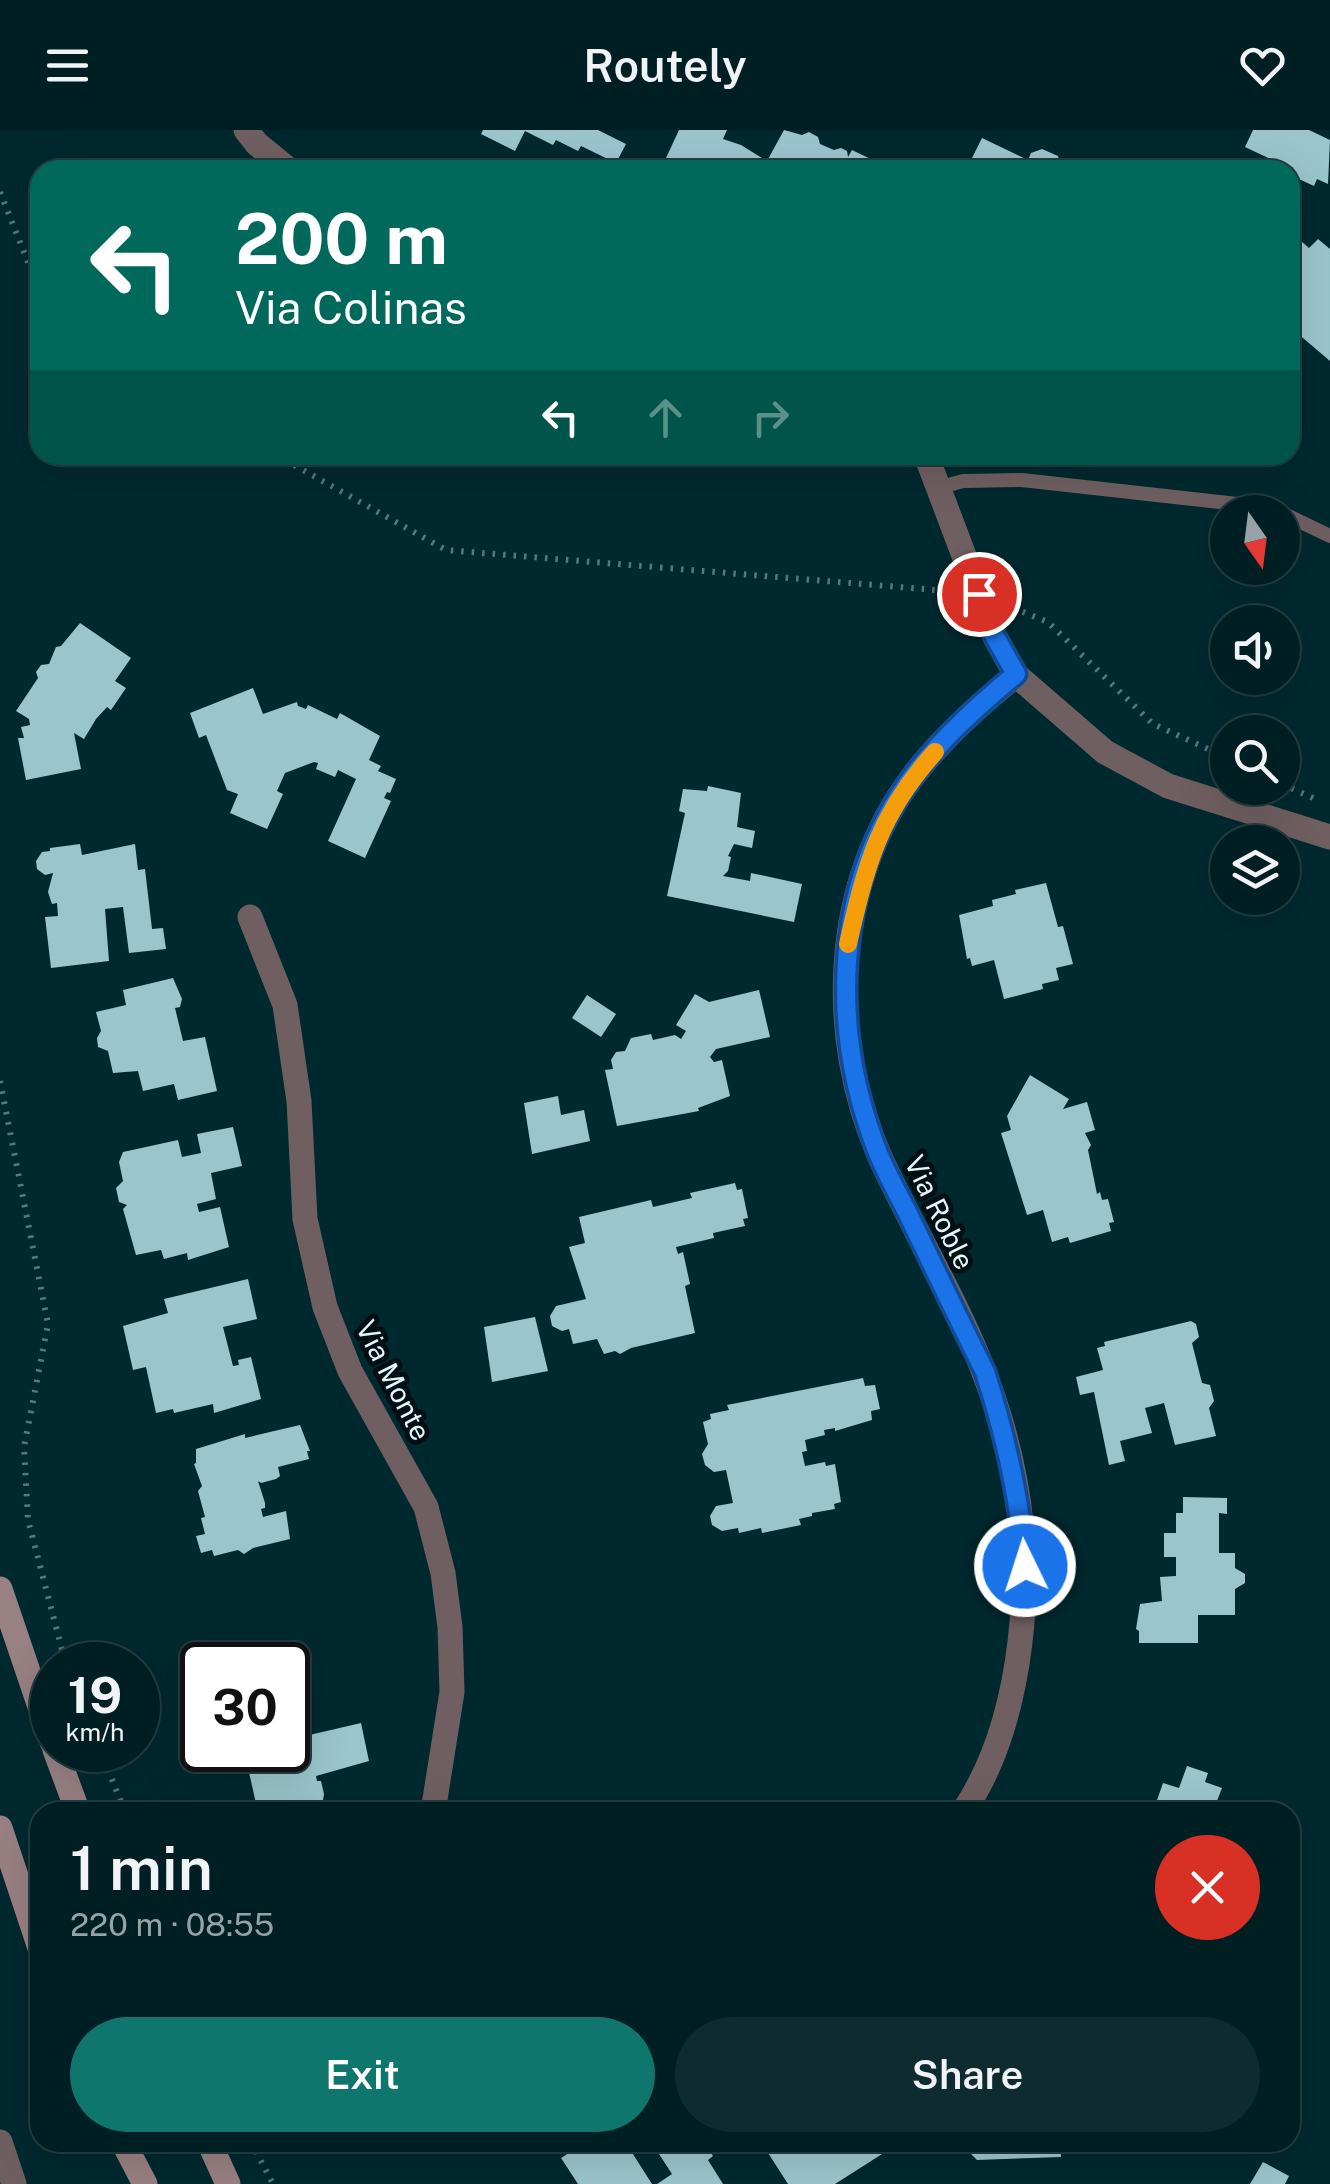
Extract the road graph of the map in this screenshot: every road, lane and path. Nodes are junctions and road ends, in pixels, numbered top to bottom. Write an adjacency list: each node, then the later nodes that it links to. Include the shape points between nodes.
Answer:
1 (246, 130): 2 (street)
2 (276, 160)
3 (0, 192): 4 (path)
4 (30, 267)
5 (294, 465): 11 (path, via 446,550)
6 (931, 465): 7 (street)
7 (941, 487): 8 (lane, via 1022,480); 11 (street)
8 (1210, 501)
9 (1300, 522): 10 (lane)
10 (1330, 536)
11 (979, 594): 12 (street); 13 (path, via 1048,622 1153,724)
12 (1016, 674): 16 (street, via 1104,752 1168,786); 27 (street, Via Roble, via 914,775 884,822 846,948 854,1074 878,1154 985,1372 1021,1511 1025,1566 1016,1678 998,1744)
13 (1210, 750)
14 (1300, 792): 15 (path)
15 (1314, 799)
16 (1330, 837)
17 (250, 917): 26 (street, Via Monte, via 285,1004 304,1219 324,1307 350,1371 426,1506 443,1572 452,1692)
18 (0, 1081): 20 (path, via 48,1324 24,1447 28,1520)
19 (0, 1590): 21 (main road)
20 (60, 1642)
21 (30, 1678)
22 (64, 1772): 24 (main road)
23 (109, 1772): 25 (path)
24 (74, 1802)
25 (121, 1802)
26 (435, 1802)
27 (968, 1802)
28 (0, 1828): 29 (main road)
29 (30, 1918)
30 (0, 2142): 34 (street)
31 (129, 2152): 35 (main road)
32 (214, 2152): 36 (main road)
33 (256, 2152): 37 (path)
34 (14, 2184)
35 (145, 2184)
36 (228, 2184)
37 (273, 2184)

